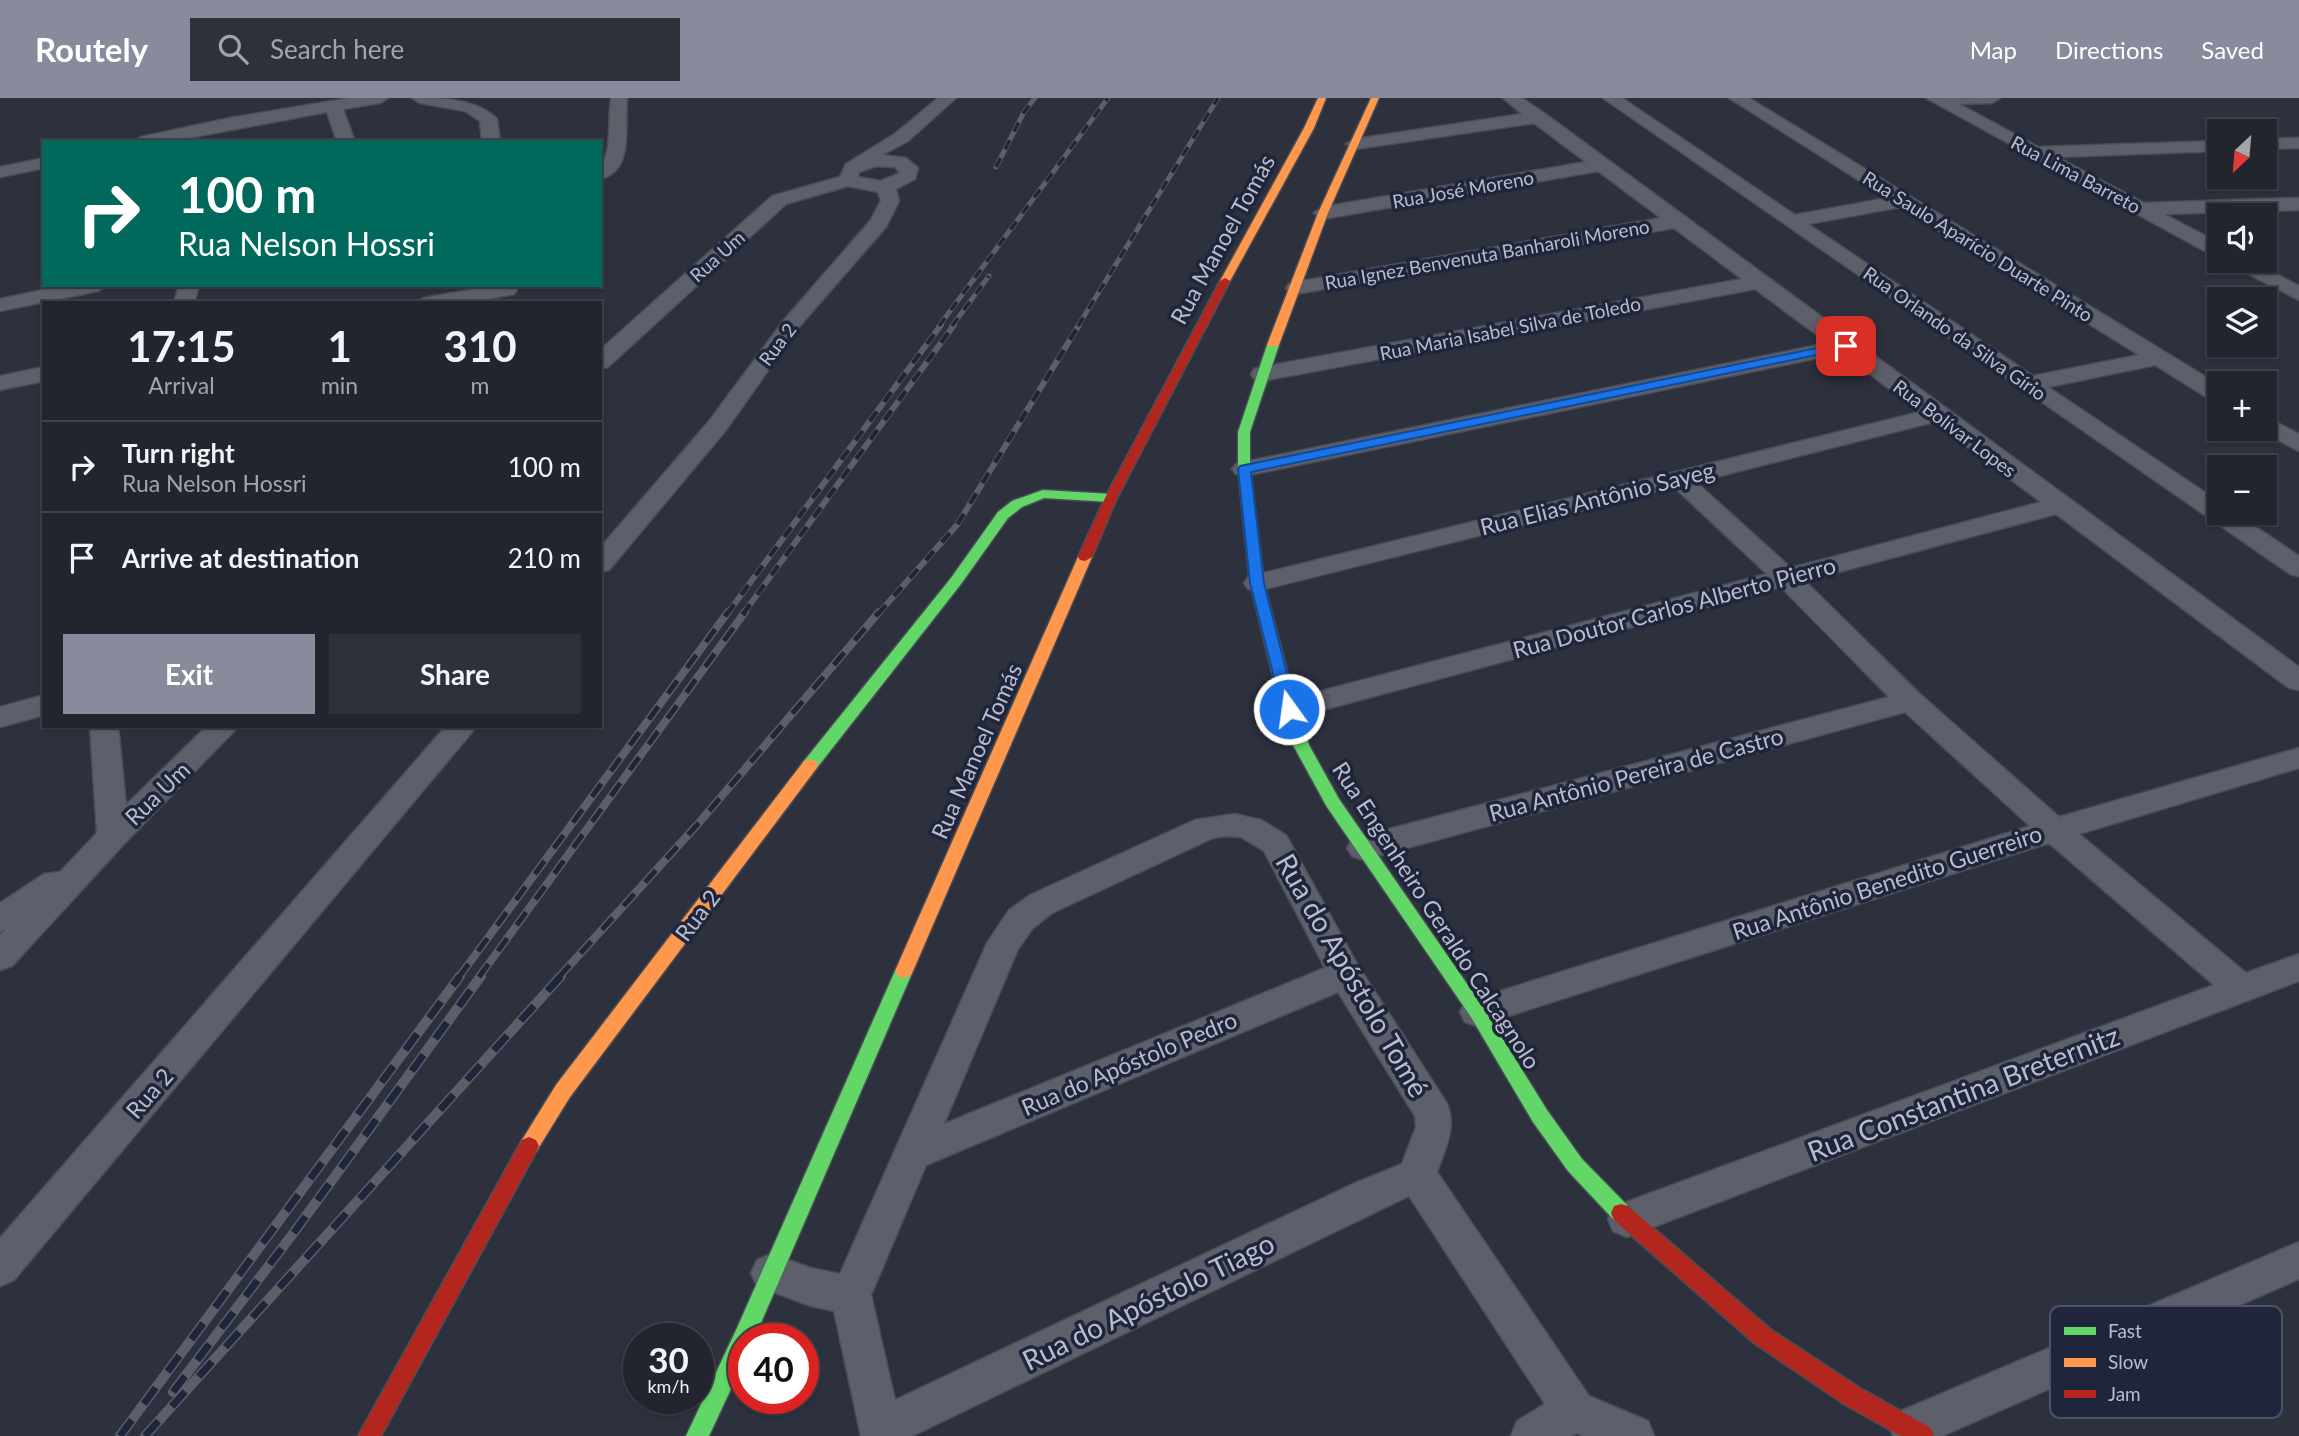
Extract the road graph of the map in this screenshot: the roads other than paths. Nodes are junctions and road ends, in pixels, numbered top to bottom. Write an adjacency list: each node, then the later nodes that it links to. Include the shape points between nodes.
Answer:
1 (380, 98): 12 (street)
2 (420, 98): 19 (street, via 470,107 488,119)
3 (619, 98): 30 (street, via 616,158)
4 (948, 98): 16 (street)
5 (1322, 98): 62 (street, Rua Manoel Tomás)
6 (1375, 98): 21 (street, Rua Engenheiro Geraldo Calcagnolo)
7 (1511, 98): 14 (street, Rua Bolívar Lopes)
8 (1611, 98): 38 (street, Rua Orlando da Silva Gírio)
9 (1737, 98): 33 (street, Rua Saulo Aparício Duarte Pinto)
10 (1992, 98): 11 (street)
11 (1935, 99): 24 (street, Rua Lima Barreto)
12 (343, 105): 13 (street); 18 (street)
13 (269, 107): 15 (street)
14 (1538, 117): 21 (street); 28 (street, Rua Bolívar Lopes)
15 (203, 135): 17 (street)
16 (902, 136): 25 (street); 27 (street)
17 (159, 140)
18 (346, 140)
19 (491, 140)
20 (2299, 143): 22 (street)
21 (1355, 144): 36 (street, Rua Engenheiro Geraldo Calcagnolo)
22 (2277, 144)
23 (2207, 146): 24 (street)
24 (2036, 152): 35 (street, Rua Lima Barreto)
25 (900, 162): 27 (street); 32 (street, via 909,168 909,175)
26 (42, 163): 29 (street)
27 (862, 163): 31 (street, via 852,168)
28 (1603, 165): 36 (street, Rua José Moreno); 37 (street, Rua Bolívar Lopes)
29 (0, 172)
30 (602, 173)
31 (850, 180): 32 (street); 51 (street, Rua Um, via 779,200)
32 (886, 186): 64 (street, Rua 2, via 890,201 879,223 791,324 718,425)
33 (1904, 201): 38 (street); 50 (street, Rua Saulo Aparício Duarte Pinto)
34 (2299, 204): 35 (street)
35 (2142, 209): 39 (street, Rua Lima Barreto)
36 (1324, 213): 44 (street, Rua Engenheiro Geraldo Calcagnolo)
37 (1679, 221): 42 (street, Rua Bolívar Lopes); 44 (street, Rua Ignez Benvenuta Banharoli Moreno)
38 (1794, 221): 55 (street, Rua Orlando da Silva Gírio)
39 (2207, 244)
40 (2299, 272): 41 (street)
41 (2262, 274): 46 (street)
42 (1758, 282): 49 (street, Rua Bolívar Lopes); 53 (street, Rua Maria Isabel Silva de Toledo)
43 (71, 288): 48 (street)
44 (1296, 288): 53 (street, Rua Engenheiro Geraldo Calcagnolo)
45 (509, 293): 47 (street)
46 (2299, 295)
47 (445, 301)
48 (0, 305)
49 (1846, 346): 57 (street, Rua Bolívar Lopes); 60 (street)
50 (2158, 358): 55 (street); 56 (street, Rua Saulo Aparício Duarte Pinto)
51 (602, 360)
52 (42, 374): 54 (street)
53 (1262, 374): 60 (street, Rua Engenheiro Geraldo Calcagnolo, via 1244,432)
54 (0, 383)
55 (2028, 384): 65 (street, Rua Orlando da Silva Gírio)
56 (2207, 388)
57 (1936, 415): 61 (street, Rua Elias Antônio Sayeg); 63 (street, Rua Bolívar Lopes)
58 (2277, 431): 59 (street)
59 (2299, 444)
60 (1244, 469): 67 (street, Rua Engenheiro Geraldo Calcagnolo)
61 (1678, 478): 66 (street); 67 (street, Rua Elias Antônio Sayeg)
62 (1111, 498): 92 (street, Rua Manoel Tomás); 99 (street, Rua 2, via 1043,494 1003,515 563,1091)
63 (2060, 505): 66 (street, Rua Doutor Carlos Alberto Pierro); 68 (street, Rua Bolívar Lopes)
64 (602, 562)
65 (2299, 568)
66 (1786, 577): 69 (street); 71 (street, Rua Doutor Carlos Alberto Pierro)
67 (1257, 583): 71 (street, Rua Engenheiro Geraldo Calcagnolo)
68 (2299, 681)
69 (1910, 701): 77 (street); 79 (street, Rua Antônio Pereira de Castro)
70 (42, 706): 72 (street)
71 (1289, 709): 79 (street, Rua Engenheiro Geraldo Calcagnolo, via 1313,768)
72 (0, 717)
73 (104, 728): 78 (street)
74 (223, 728): 78 (street, Rua Um)
75 (461, 728): 91 (street, Rua 2)
76 (2299, 758): 77 (street, Rua Antônio Benedito Guerreiro)
77 (2054, 830): 85 (street); 86 (street, Rua Antônio Benedito Guerreiro)
78 (113, 836): 80 (street, Rua Um)
79 (1363, 848): 86 (street, Rua Engenheiro Geraldo Calcagnolo)
80 (90, 860): 81 (street); 82 (street)
81 (0, 919)
82 (0, 957)
83 (2299, 967): 85 (street, Rua Constantina Breternitz)
84 (1345, 974): 87 (street, Rua do Apóstolo Pedro); 87 (street, Rua do Apóstolo Tomé, via 1275,843 1257,830 1234,824 1206,828 1041,904 1021,919 1004,943); 88 (street, Rua do Apóstolo Tomé, via 1433,1113 1434,1127)
85 (2241, 988): 89 (street, Rua Constantina Breternitz)
86 (1477, 1012): 89 (street, Rua Engenheiro Geraldo Calcagnolo, via 1575,1165)
87 (914, 1153): 93 (street, Rua do Apóstolo Tomé)
88 (1417, 1175): 96 (street); 97 (street, Rua do Apóstolo Tiago)
89 (1627, 1219): 98 (street, Rua Engenheiro Geraldo Calcagnolo, via 1762,1336 1852,1396)
90 (2299, 1260): 94 (street)
91 (0, 1268)
92 (771, 1273): 93 (street); 100 (street, Rua Manoel Tomás)
93 (850, 1295): 97 (street)
94 (2197, 1306)
95 (2050, 1372): 98 (street)
96 (1574, 1411): 101 (street); 102 (street)
97 (881, 1432)
98 (1917, 1432)
99 (369, 1436)
100 (697, 1436)
101 (1532, 1436)
102 (1633, 1436)

